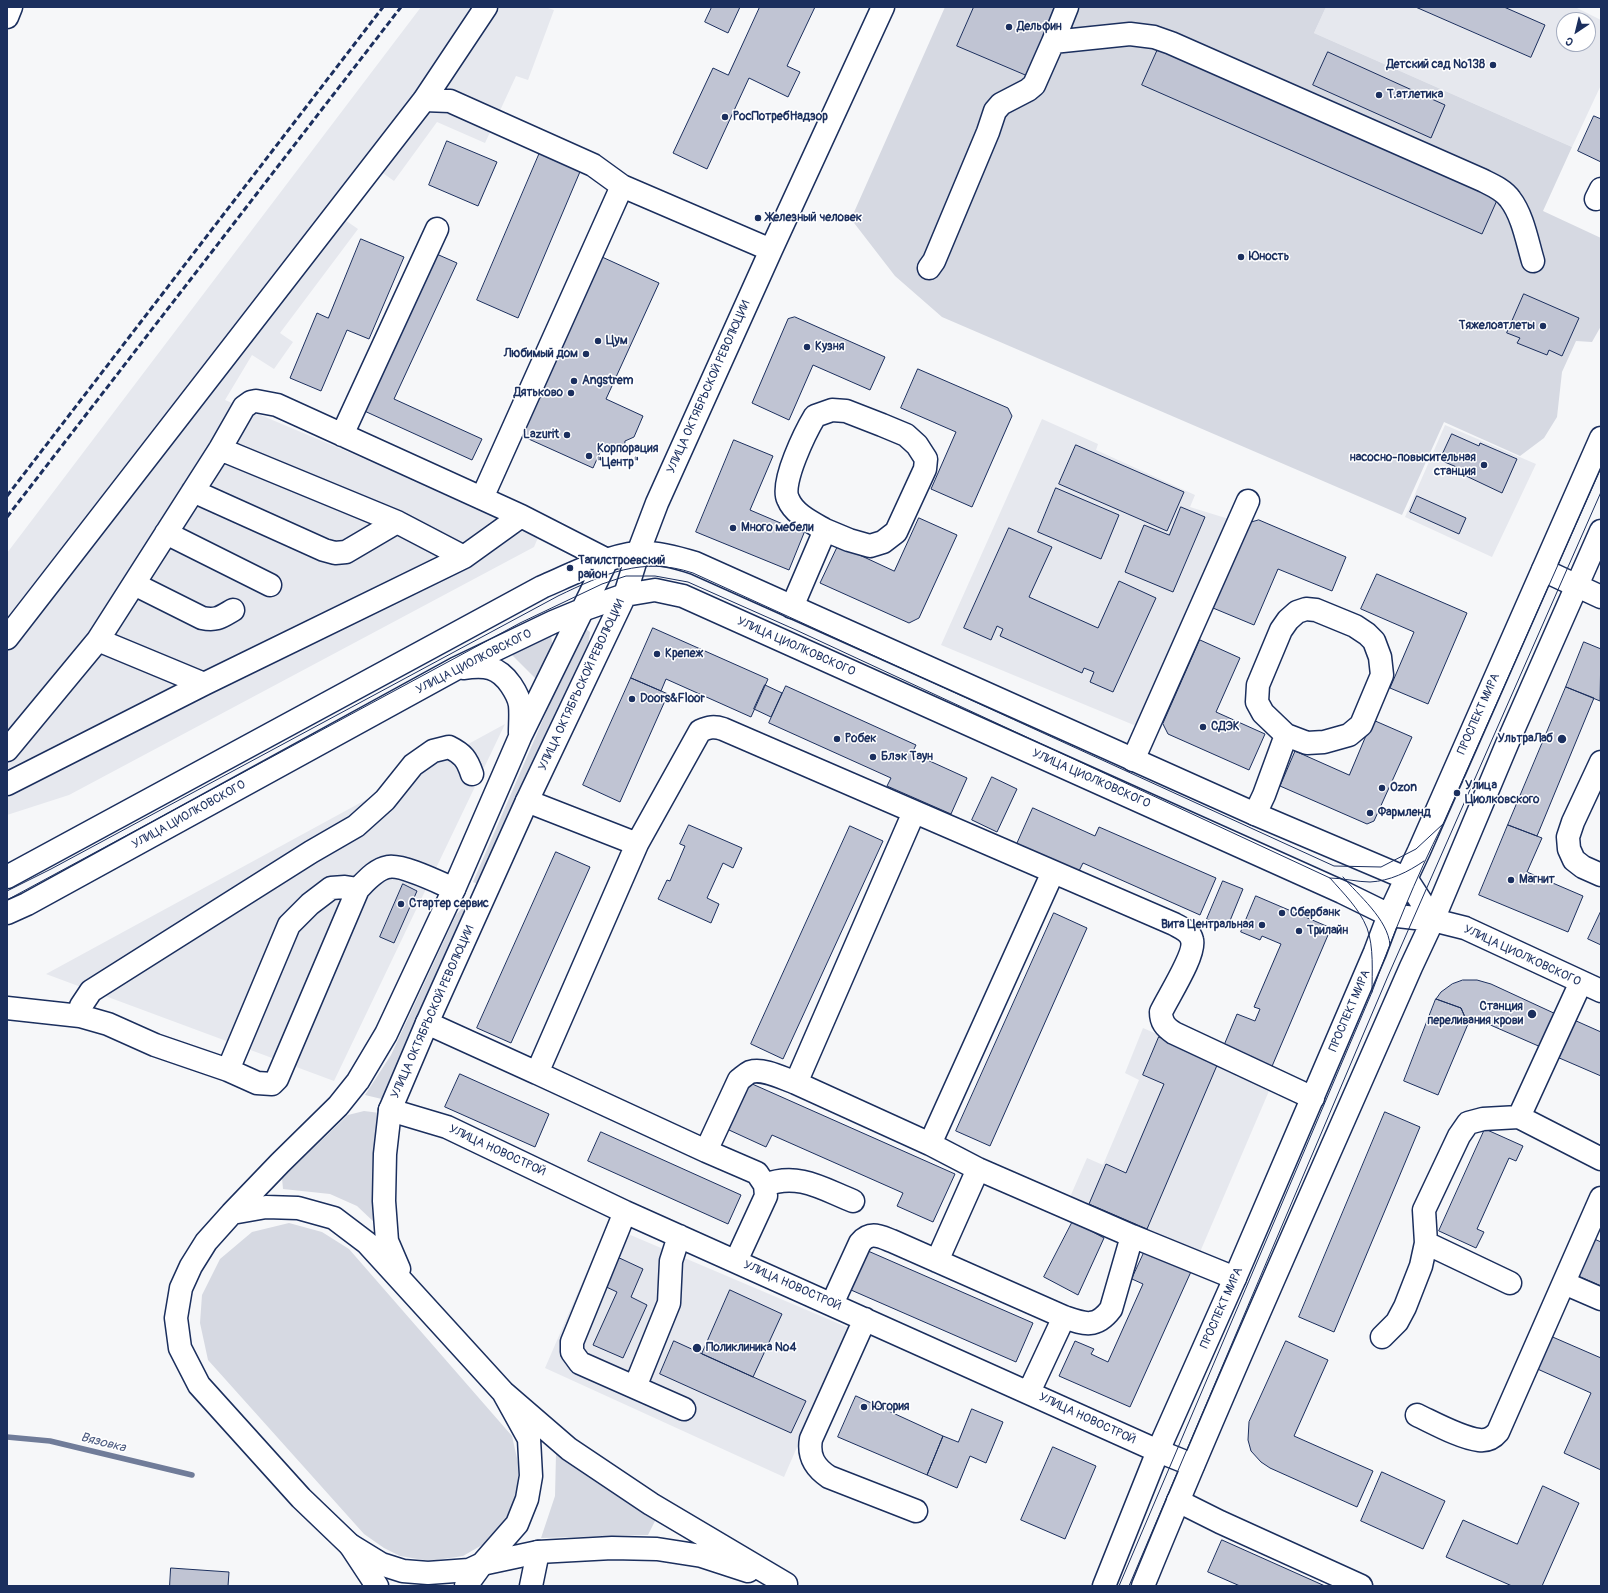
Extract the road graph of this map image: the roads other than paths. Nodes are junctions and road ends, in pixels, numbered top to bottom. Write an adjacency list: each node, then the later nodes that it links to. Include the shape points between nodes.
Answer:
1 (11, 7): 5 (main road)
2 (486, 7): 7 (main road)
3 (883, 7): 10 (main road, УЛИЦА ОКТЯБРЬСКОЙ РЕВОЛЮЦИИ)
4 (1067, 7): 6 (main road)
5 (7, 17)
6 (1053, 42): 11 (main road, via 1130,34 1154,37 1482,180 1510,198 1521,220); 12 (main road, via 1034,85 995,111 934,262)
7 (424, 100): 8 (main road, via 450,101 593,165); 36 (main road)
8 (622, 186): 10 (main road); 17 (main road)
9 (437, 229): 13 (main road)
10 (771, 250): 24 (main road, УЛИЦА ОКТЯБРЬСКОЙ РЕВОЛЮЦИИ, via 657,503)
11 (1533, 261)
12 (929, 268)
13 (342, 434): 15 (main road, via 277,405 256,401 244,407); 17 (main road)
14 (1601, 438): 27 (main road, ПРОСПЕКТ МИРА)
15 (220, 449): 16 (main road); 20 (main road)
16 (193, 491): 20 (main road, via 335,553 346,552); 23 (main road)
17 (482, 498): 19 (main road)
18 (1248, 501): 43 (main road)
19 (521, 516): 25 (main road); 26 (main road)
20 (398, 522): 25 (main road)
21 (825, 530): 21 (main road, via 870,546 883,542 896,532 925,469 926,459 917,445 906,435 846,411 832,410 815,416 807,429 786,483 787,498 806,519); 33 (main road)
22 (1601, 531): 30 (main road)
23 (166, 533): 28 (main road); 29 (main road)
24 (638, 553): 26 (main road); 31 (main road, УЛИЦА ОКТЯБРЬСКОЙ РЕВОЛЮЦИИ); 33 (main road, via 679,558 695,563)
25 (464, 557): 39 (main road)
26 (607, 560): 35 (main road); 53 (main road, via 542,587)
27 (1543, 570): 30 (main road); 54 (main road, ПРОСПЕКТ МИРА)
28 (134, 584): 34 (main road, via 202,618 221,618); 37 (main road)
29 (270, 585)
30 (1576, 586): 32 (main road); 60 (main road)
31 (625, 595): 35 (main road, УЛИЦА ЦИОЛКОВСКОГО); 47 (main road, УЛИЦА ОКТЯБРЬСКОЙ РЕВОЛЮЦИИ); 59 (main road, УЛИЦА ЦИОЛКОВСКОГО, via 655,590 683,596)
32 (1601, 597)
33 (792, 607): 43 (main road)
34 (233, 610)
35 (582, 610): 38 (main road, УЛИЦА ЦИОЛКОВСКОГО); 41 (main road)
36 (7, 638)
37 (98, 640): 39 (main road); 42 (main road)
38 (458, 668): 41 (main road, via 477,666 494,669 505,677 520,704); 58 (main road, УЛИЦА ЦИОЛКОВСКОГО)
39 (204, 684): 46 (main road)
40 (1286, 735): 40 (main road, via 1307,743 1324,742 1349,736 1361,725 1382,675 1374,641 1367,634 1355,626 1316,610 1306,609 1297,612 1288,620 1281,630 1258,685 1257,702 1263,713); 49 (main road, via 1264,795)
41 (520, 737): 55 (main road)
42 (7, 750)
43 (1133, 760): 49 (main road)
44 (1601, 762): 52 (main road, via 1568,837 1569,849 1574,860)
45 (472, 774): 64 (main road, via 462,754 449,747 433,751 412,765 385,800 356,826 91,990 82,1006)
46 (7, 784)
47 (527, 801): 50 (main road); 57 (main road, УЛИЦА ОКТЯБРЬСКОЙ РЕВОЛЮЦИИ)
48 (914, 812): 50 (main road, via 723,729 709,727 700,731); 51 (main road); 68 (main road)
49 (1254, 814): 54 (main road)
50 (637, 844): 67 (main road)
51 (1053, 872): 69 (main road, via 1186,930 1193,946 1161,1012 1165,1026 1174,1033); 72 (main road)
52 (1601, 875)
53 (7, 877)
54 (1406, 878): 59 (main road, ПРОСПЕКТ МИРА); 60 (main road)
55 (454, 889): 56 (main road, via 410,870 388,867 373,874); 57 (main road); 80 (main road, via 386,1034 358,1081 338,1106)
56 (358, 890): 66 (main road, via 345,887 331,888 289,925); 66 (main road, via 277,1079 272,1084 257,1083)
57 (482, 900): 65 (main road, УЛИЦА ОКТЯБРЬСКОЙ РЕВОЛЮЦИИ)
58 (7, 913)
59 (1389, 915): 60 (main road, УЛИЦА ЦИОЛКОВСКОГО); 69 (main road, ПРОСПЕКТ МИРА)
60 (1433, 920): 61 (main road, УЛИЦА ЦИОЛКОВСКОГО, via 1465,928); 101 (main road)
61 (1581, 982): 62 (main road, УЛИЦА ЦИОЛКОВСКОГО); 71 (main road)
62 (1601, 991)
63 (7, 1008): 64 (main road)
64 (80, 1016): 66 (main road, via 108,1024 155,1045)
65 (428, 1023): 67 (main road); 70 (main road, УЛИЦА ОКТЯБРЬСКОЙ РЕВОЛЮЦИИ)
66 (228, 1070)
67 (537, 1073): 73 (main road)
68 (796, 1083): 72 (main road); 73 (main road, via 757,1071 748,1073 740,1080)
69 (1313, 1098): 86 (main road, ПРОСПЕКТ МИРА)
70 (390, 1110): 79 (main road, УЛИЦА НОВОСТРОЙ, via 446,1127); 89 (main road, УЛИЦА ОКТЯБРЬСКОЙ РЕВОЛЮЦИИ, via 385,1154 384,1201 387,1241)
71 (1519, 1117): 74 (main road); 83 (main road, via 1468,1122 1424,1210)
72 (930, 1144): 75 (main road)
73 (706, 1151): 76 (main road, via 757,1173)
74 (1601, 1159)
75 (978, 1168): 82 (main road); 85 (main road)
76 (765, 1185): 78 (main road, via 790,1179 807,1182); 84 (main road, via 766,1196)
77 (1601, 1198): 88 (main road)
78 (853, 1201)
79 (625, 1212): 81 (main road, УЛИЦА НОВОСТРОЙ); 95 (main road, via 571,1348 580,1363)
80 (232, 1213): 89 (main road, via 266,1207 298,1208 334,1218 367,1243); 104 (main road, via 206,1242 181,1288 176,1318 180,1348 199,1385 301,1498)
81 (679, 1236): 84 (main road, УЛИЦА НОВОСТРОЙ); 95 (main road, via 671,1261 669,1303)
82 (1132, 1236): 86 (main road); 92 (main road, via 1111,1309 1104,1318 1082,1324)
83 (1426, 1243): 87 (main road); 94 (main road, via 1421,1266 1405,1307 1397,1322)
84 (736, 1261): 91 (main road, УЛИЦА НОВОСТРОЙ)
85 (937, 1261): 91 (main road, via 880,1237 865,1237); 92 (main road)
86 (1235, 1278): 100 (main road, ПРОСПЕКТ МИРА)
87 (1510, 1283)
88 (1564, 1283): 90 (main road); 99 (main road, via 1494,1436 1480,1440 1471,1438)
89 (406, 1285): 96 (main road)
90 (1601, 1299)
91 (832, 1304): 93 (main road, УЛИЦА НОВОСТРОЙ)
92 (1064, 1317): 97 (main road)
93 (865, 1319): 97 (main road, УЛИЦА НОВОСТРОЙ); 103 (main road, via 811,1439 811,1458 829,1477)
94 (1382, 1337)
95 (635, 1387): 98 (main road)
96 (503, 1392): 106 (main road, via 529,1439 532,1476 518,1524); 107 (main road, via 569,1449 607,1475)
97 (1029, 1392): 100 (main road, УЛИЦА НОВОСТРОЙ)
98 (684, 1408)
99 (1417, 1415)
100 (1158, 1451): 101 (main road, УЛИЦА НОВОСТРОЙ); 111 (main road, ПРОСПЕКТ МИРА)
101 (1193, 1465): 102 (main road)
102 (1178, 1501): 112 (main road); 113 (main road)
103 (916, 1512)
104 (350, 1545): 106 (main road, via 381,1564 403,1571 444,1573 469,1570); 108 (main road)
105 (538, 1552): 106 (main road); 107 (main road, via 612,1548 657,1549 702,1556); 110 (main road)
106 (482, 1564): 109 (main road)
107 (788, 1585)
108 (376, 1586)
109 (466, 1586)
110 (531, 1586)
111 (1104, 1586)
112 (1143, 1586)
113 (1361, 1586)

